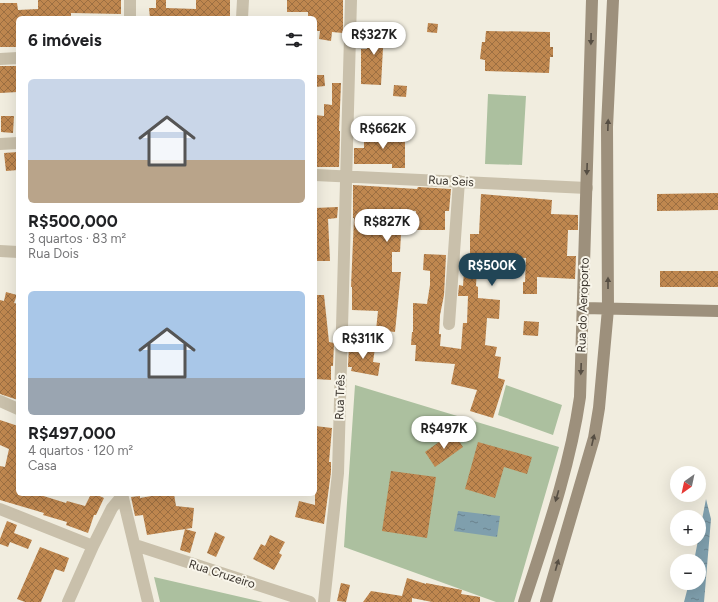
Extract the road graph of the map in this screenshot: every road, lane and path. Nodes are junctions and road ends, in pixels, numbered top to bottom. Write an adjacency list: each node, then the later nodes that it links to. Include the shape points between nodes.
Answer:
1 (130, 0): 6 (street)
2 (243, 0): 7 (street)
3 (351, 0): 13 (street, Rua Três)
4 (592, 0): 15 (main road, Rua do Aeroporto, one-way to 15)
5 (613, 0): 19 (main road, Rua do Aeroporto, one-way to 5, via 607,127)
6 (130, 16)
7 (242, 16)
8 (16, 58): 9 (street)
9 (0, 59)
10 (16, 143): 11 (street)
11 (0, 144)
12 (317, 175): 13 (street, Rua Seis)
13 (347, 176): 14 (street, Rua Seis); 32 (street, Rua Três, via 338,473)
14 (459, 181): 15 (street, Rua Seis); 21 (street)
15 (587, 188): 18 (main road, Rua do Aeroporto)
16 (16, 252): 17 (street)
17 (1, 254)
18 (583, 308): 19 (main road); 33 (main road, Rua do Aeroporto, one-way to 33, via 580,397 575,431)
19 (608, 309): 20 (main road); 34 (main road, Rua do Aeroporto, one-way to 19, via 594,438)
20 (718, 312)
21 (449, 324)
22 (0, 401): 23 (street)
23 (16, 408)
24 (121, 496): 28 (street, via 112,508)
25 (122, 496): 27 (street)
26 (0, 509): 28 (street)
27 (135, 545): 30 (street); 31 (street, Rua Cruzeiro)
28 (93, 546): 29 (street)
29 (68, 602)
30 (148, 602)
31 (310, 602)
32 (324, 602)
33 (524, 602)
34 (546, 602)

